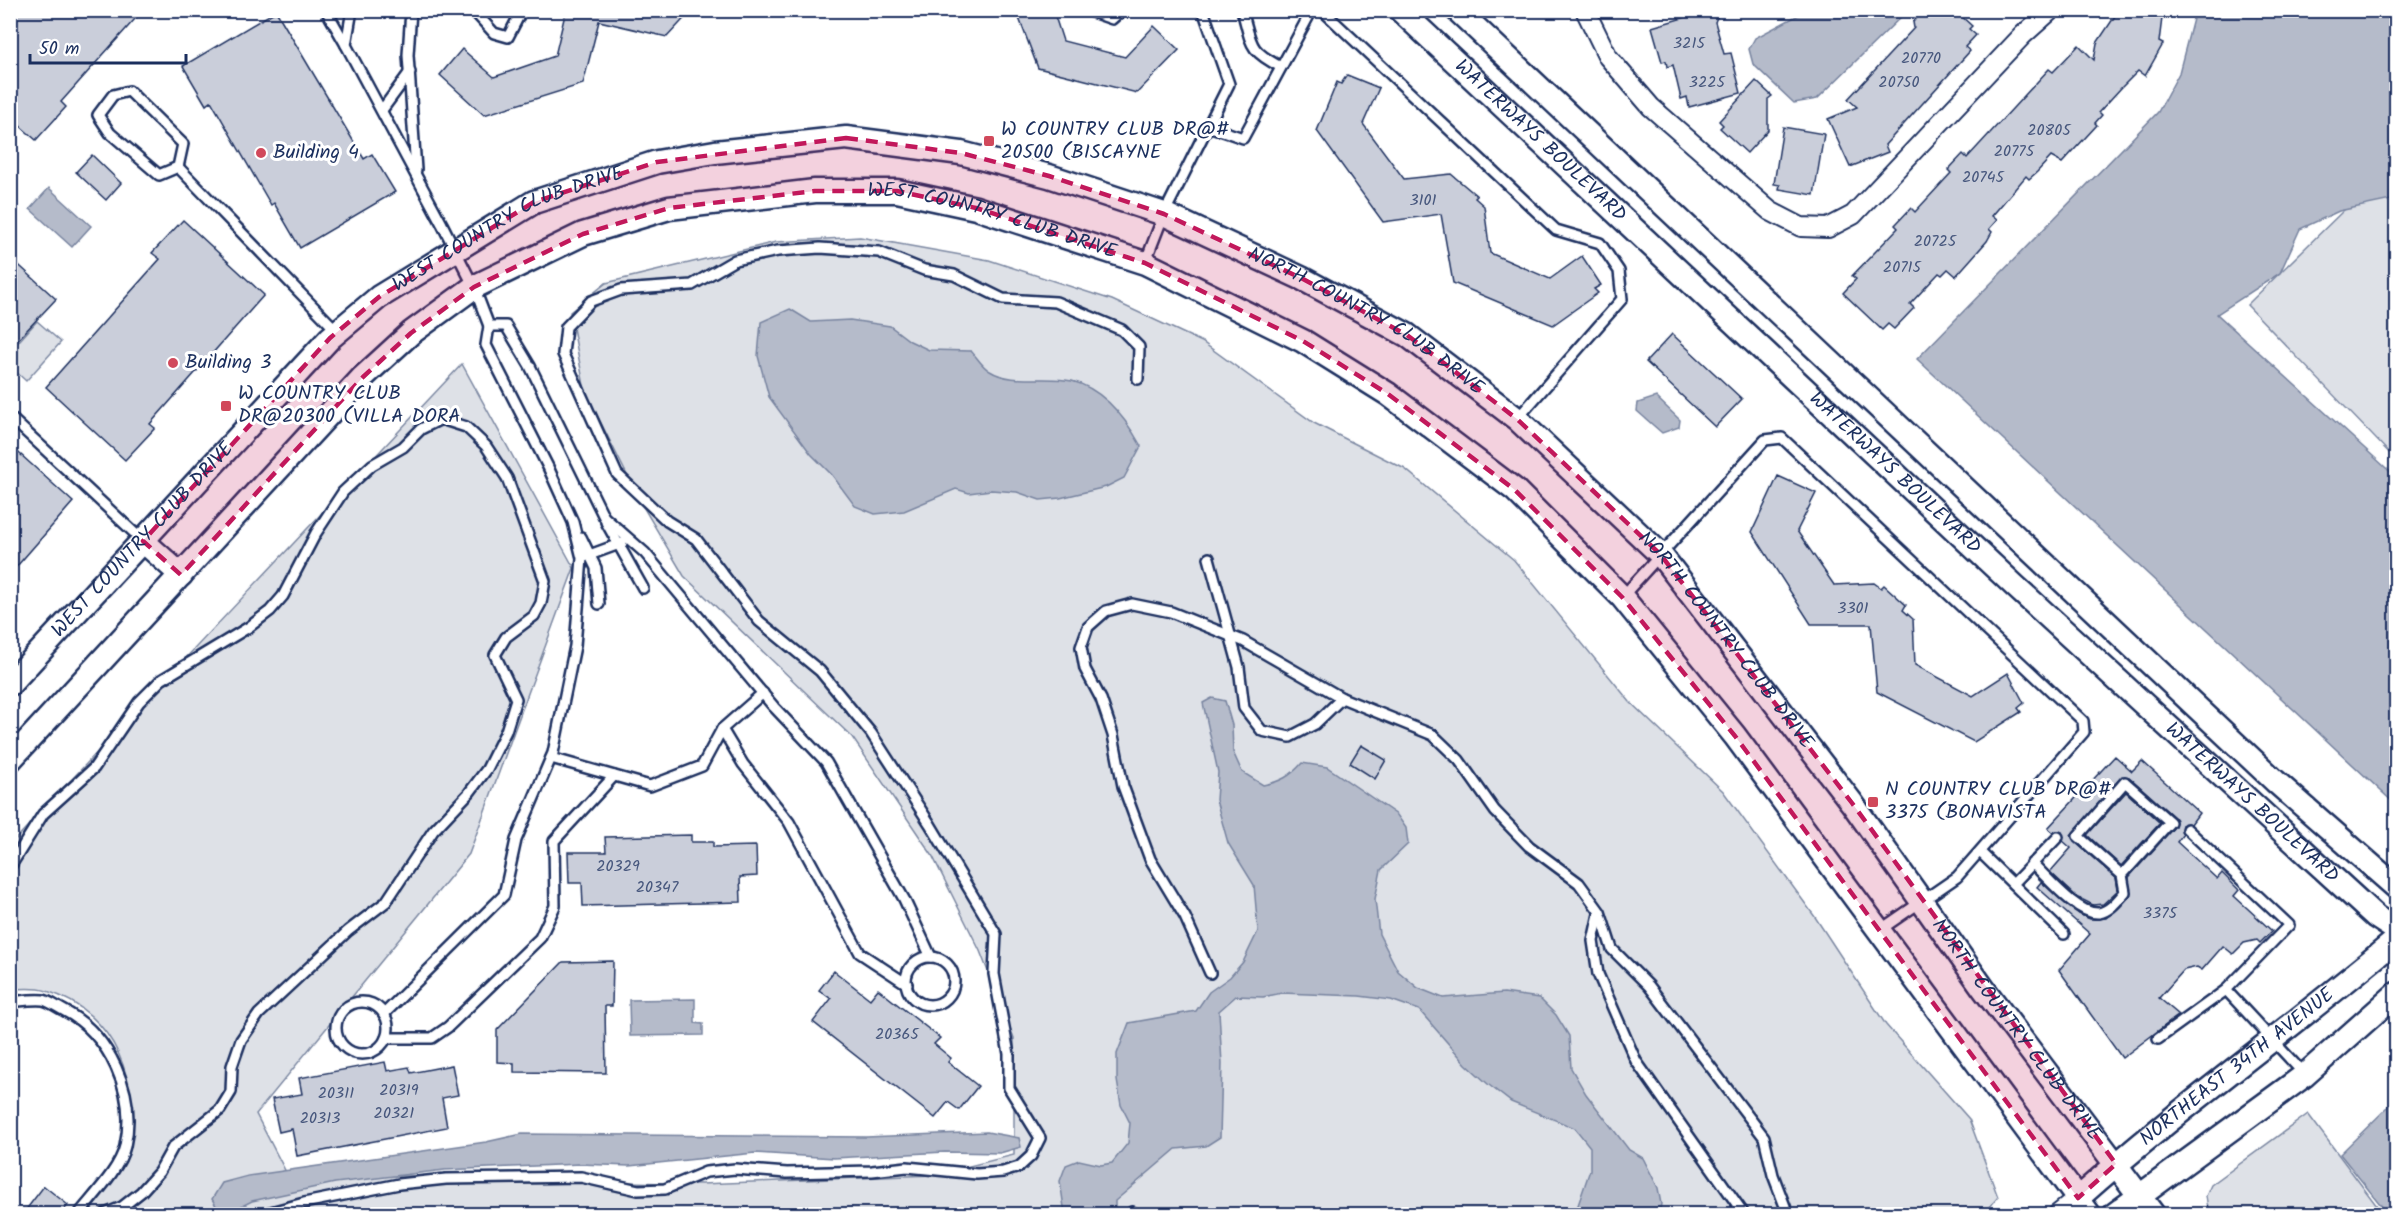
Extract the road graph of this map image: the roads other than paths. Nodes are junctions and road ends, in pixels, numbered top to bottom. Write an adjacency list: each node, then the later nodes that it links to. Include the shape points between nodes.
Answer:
1 (326, 10): 16 (lane)
2 (352, 10): 16 (lane)
3 (411, 10): 18 (lane)
4 (473, 10): 5 (lane, via 494,33 508,37)
5 (522, 10)
6 (1086, 10): 7 (lane, via 1112,19)
7 (1122, 10)
8 (1203, 10): 20 (lane, via 1229,84)
9 (1242, 10): 17 (lane, via 1253,48)
10 (1312, 10): 17 (lane)
11 (1322, 10): 31 (lane, via 1556,230 1600,243 1619,271 1622,299)
12 (1400, 10): 61 (street, WATERWAYS BOULEVARD, via 2016,587 2376,917)
13 (1457, 10): 58 (street, WATERWAYS BOULEVARD, via 2266,773)
14 (1585, 10): 15 (street, via 1608,57 1651,107 1770,211 1801,227 1828,228 1853,215 2023,35)
15 (2052, 10)
16 (346, 45): 19 (lane)
17 (1281, 68): 20 (lane, via 1243,138)
18 (410, 72): 19 (lane); 22 (lane)
19 (381, 110): 22 (lane)
20 (1208, 126): 23 (lane)
21 (178, 167): 21 (lane, via 183,144 129,91 113,95 98,115 110,133 159,175); 28 (lane)
22 (416, 175): 24 (lane)
23 (1164, 214): 24 (street, WEST COUNTRY CLUB DRIVE, via 1049,176 961,153 846,138 657,162 534,202); 25 (lane); 31 (street, NORTH COUNTRY CLUB DRIVE, via 1301,278 1407,335)
24 (455, 250): 26 (lane); 28 (street, WEST COUNTRY CLUB DRIVE, via 379,297)
25 (1145, 263): 26 (street, WEST COUNTRY CLUB DRIVE, via 976,208 897,191 815,191 669,208 583,234); 41 (street, via 1303,341 1388,394 1515,490)
26 (474, 287): 27 (lane); 39 (street, WEST COUNTRY CLUB DRIVE, via 411,333 363,377)
27 (489, 326): 32 (lane, via 506,326 530,366); 37 (lane, via 486,345 548,467)
28 (338, 332): 34 (street, WEST COUNTRY CLUB DRIVE)
29 (1138, 379): 81 (lane, via 1139,347 1122,330 1056,302 1003,299 954,275 924,270 879,252 819,248 735,260 692,285 621,290 591,301 566,327 563,354 616,474 667,521 696,539 759,621 820,671 871,732 996,934 994,974 1009,1054 1009,1088 1040,1138 1031,1156 1019,1167 977,1174 935,1168 786,1173 735,1169 706,1172 664,1190 638,1190 581,1178 446,1179 399,1184)
30 (10, 417): 34 (lane)
31 (1517, 418): 36 (street, NORTH COUNTRY CLUB DRIVE)
32 (604, 517): 33 (lane); 35 (lane)
33 (631, 540): 35 (lane); 45 (lane)
34 (142, 541): 39 (street); 44 (street, WEST COUNTRY CLUB DRIVE)
35 (618, 544): 37 (lane); 40 (lane)
36 (1660, 554): 41 (lane); 53 (lane, via 1765,440 1782,438 2083,721 2084,732); 59 (street, NORTH COUNTRY CLUB DRIVE, via 1852,803)
37 (586, 557): 42 (lane, via 596,568); 48 (lane, via 574,646)
38 (1209, 558): 43 (lane)
39 (181, 575): 49 (street, WEST COUNTRY CLUB DRIVE)
40 (643, 588)
41 (1622, 597): 62 (street, via 1736,736)
42 (599, 604)
43 (1230, 636): 46 (lane); 46 (lane, via 1244,708 1262,731 1290,737 1315,724); 66 (lane, via 1171,612 1132,604 1106,611 1088,627 1081,647 1085,669 1101,699 1113,735 1130,810 1150,859 1185,916)
44 (10, 684)
45 (763, 693): 47 (lane); 65 (lane, via 826,762 904,899)
46 (1342, 698): 60 (lane, via 1432,735 1459,760 1496,811 1529,846 1579,883)
47 (722, 729): 50 (lane, via 702,766 650,786); 67 (lane, via 743,764 789,822 860,953)
48 (550, 758): 50 (lane); 71 (lane, via 516,840 504,895)
49 (10, 760)
50 (614, 776): 72 (lane, via 554,841 555,906 540,938 440,1033 432,1038)
51 (2187, 829): 68 (lane, via 2289,925)
52 (2058, 837): 54 (lane)
53 (1980, 852): 57 (lane); 59 (lane, via 1957,877)
54 (2032, 863): 56 (lane, via 2082,910 2101,913 2125,892); 57 (lane)
55 (10, 867): 80 (lane, via 43,814 94,768 139,702 161,680 270,611 283,596 343,492 372,465 441,419 466,427 486,446 507,478 545,582 534,616 506,638 495,655 516,699 506,731 487,769 433,831 386,902 348,931 259,1014 242,1040 232,1066 231,1092 220,1110 173,1147 159,1172 141,1192)
56 (2122, 875): 56 (lane, via 2078,836 2125,783 2170,822)
57 (2013, 884): 63 (lane)
58 (2397, 887)
59 (1922, 902): 62 (lane); 76 (street, NORTH COUNTRY CLUB DRIVE)
60 (1600, 912): 82 (lane, via 1593,941 1598,974 1636,1061); 83 (lane, via 1612,950 1649,986 1764,1137)
61 (2397, 930)
62 (1878, 931): 77 (street)
63 (2064, 934)
64 (2397, 940): 74 (street, NORTHEAST 34TH AVENUE, via 2336,992)
65 (931, 957): 67 (lane, via 916,961 910,968); 67 (lane, via 951,969 954,984 947,997 926,1004 913,997)
66 (1210, 973)
67 (907, 984)
68 (2226, 990): 73 (lane); 74 (lane)
69 (2397, 994): 75 (street)
70 (10, 1002): 79 (lane, via 44,1000 72,1014 96,1032 113,1058 128,1110 125,1148)
71 (384, 1014): 72 (lane); 72 (lane, via 371,1004 353,1003 340,1014 336,1031 344,1046 359,1053 375,1050)
72 (386, 1038)
73 (2158, 1039)
74 (2271, 1039): 75 (lane); 76 (street, NORTHEAST 34TH AVENUE)
75 (2305, 1075): 78 (street)
76 (2116, 1164): 77 (street, NORTHEAST 34TH AVENUE); 78 (street, NORTH COUNTRY CLUB DRIVE)
77 (2084, 1206): 84 (street)
78 (2147, 1206): 85 (street)
79 (79, 1215)
80 (105, 1215)
81 (263, 1215)
82 (1744, 1215)
83 (1788, 1215)
84 (2058, 1215)
85 (2115, 1215)

